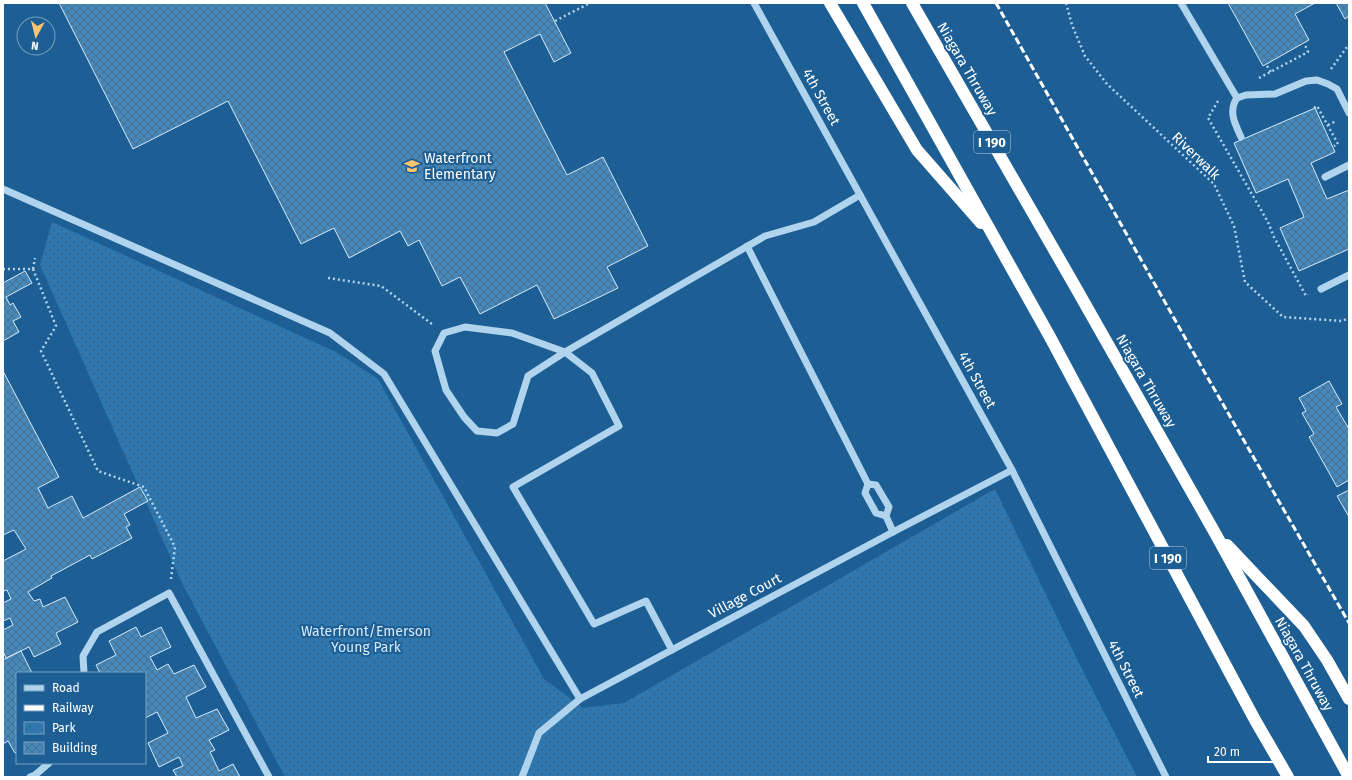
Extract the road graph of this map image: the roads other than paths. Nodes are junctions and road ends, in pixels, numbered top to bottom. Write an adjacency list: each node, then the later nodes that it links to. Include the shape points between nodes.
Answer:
1 (754, 3): 12 (street, 4th Street)
2 (830, 3): 13 (highway, via 917,150)
3 (862, 3): 13 (highway, I 190)
4 (912, 3): 22 (highway, Niagara Thruway / I 190)
5 (1181, 3): 6 (street)
6 (1237, 98): 7 (street, via 1246,95 1275,94 1306,81 1317,80 1337,89); 8 (street, via 1233,117)
7 (1349, 113)
8 (1241, 137)
9 (1349, 165): 10 (street)
10 (1325, 177)
11 (3, 189): 25 (street, via 330,333 384,374)
12 (860, 195): 14 (street, via 814,222 765,236); 18 (street, 4th Street)
13 (998, 242): 32 (highway, I 190)
14 (748, 246): 17 (street); 19 (street)
15 (1349, 275): 16 (street)
16 (1321, 289)
17 (565, 352): 17 (street, via 512,333 465,327 444,333 435,351 446,390 464,417 477,431 497,433 513,424 528,376); 23 (street, via 592,373 619,426 513,487 594,624 646,601)
18 (1012, 470): 21 (street, Village Court); 31 (street, 4th Street)
19 (868, 484): 20 (street, via 866,493 876,513); 20 (street, via 876,485 889,507)
20 (886, 516): 21 (street)
21 (894, 532): 23 (street, Village Court)
22 (1215, 533): 26 (highway, via 1304,626); 33 (highway, Niagara Thruway / I 190)
23 (672, 650): 25 (street, Village Court)
24 (84, 672): 29 (street, via 83,656 97,632 169,593)
25 (580, 699): 30 (street, Village Court, via 539,733)
26 (1349, 699)
27 (48, 764): 28 (street)
28 (30, 777)
29 (269, 777)
30 (522, 777)
31 (1166, 777)
32 (1288, 777)
33 (1349, 777)

